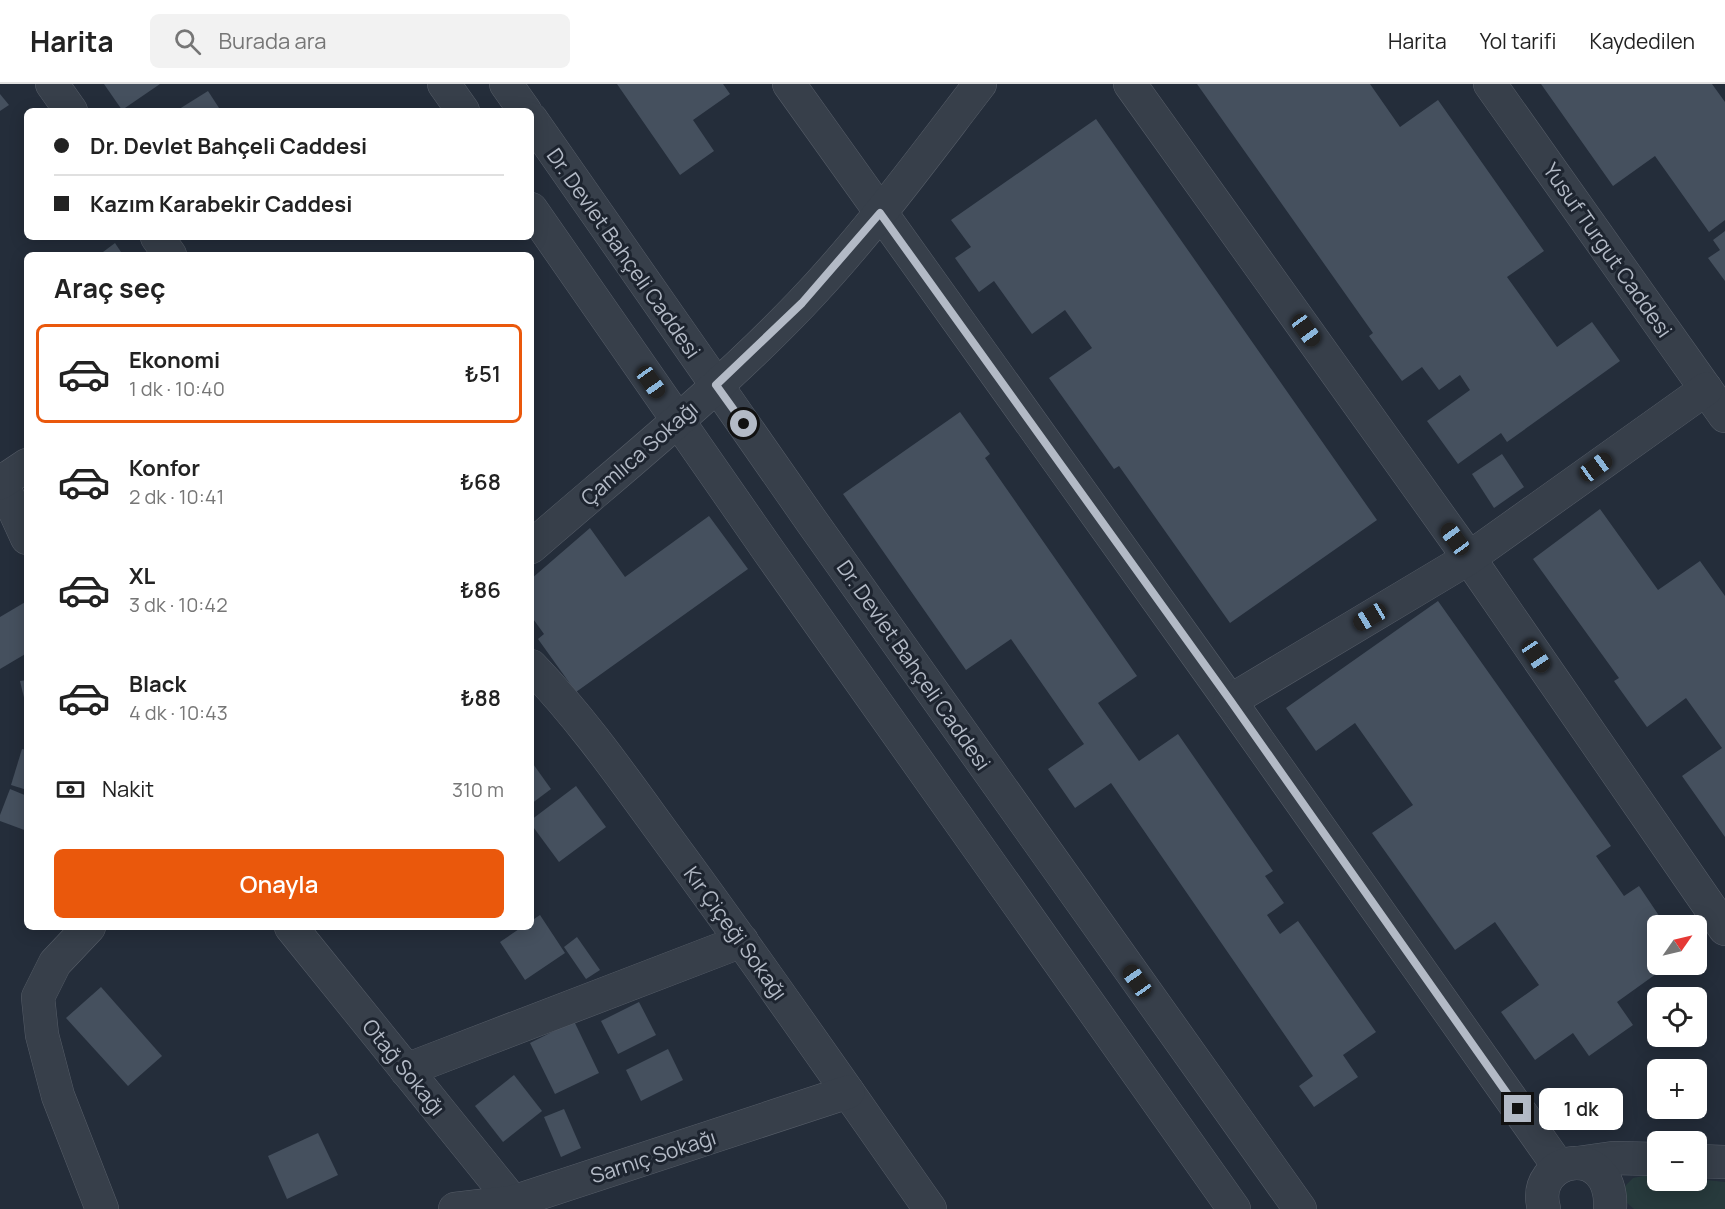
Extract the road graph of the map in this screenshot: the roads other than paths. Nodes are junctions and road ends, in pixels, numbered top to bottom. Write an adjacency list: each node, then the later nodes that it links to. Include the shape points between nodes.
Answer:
1 (52, 84): 8 (street)
2 (444, 84): 9 (street)
3 (506, 84): 10 (street)
4 (789, 84): 13 (street)
5 (980, 84): 13 (street, Çamlıca Sokağı)
6 (1130, 84): 21 (street)
7 (1490, 84): 15 (street, Yusuf Turgut Caddesi)
8 (68, 108)
9 (461, 108)
10 (523, 108)
11 (534, 124): 14 (street, Dr. Devlet Bahçeli Caddesi)
12 (534, 213): 17 (street)
13 (880, 213): 14 (street, Çamlıca Sokağı, via 802,303); 23 (street)
14 (716, 385): 17 (street, Çamlıca Sokağı); 40 (street, Dr. Devlet Bahçeli Caddesi)
15 (1706, 389): 16 (street, Yusuf Turgut Caddesi); 21 (street)
16 (1725, 416)
17 (677, 420): 20 (street, Çamlıca Sokağı); 39 (street)
18 (7, 477): 19 (street)
19 (24, 529)
20 (534, 544)
21 (1469, 558): 23 (street); 24 (street)
22 (534, 669): 27 (street, Kır Çiçeği Sokağı, via 598,744)
23 (1230, 700): 33 (street)
24 (1725, 929)
25 (86, 930): 36 (street, via 56,963 38,997 42,1035 58,1096)
26 (293, 930): 28 (street, Otağ Sokağı)
27 (742, 941): 28 (street); 29 (street, Kır Çiçeği Sokağı)
28 (406, 1070): 34 (street, Otağ Sokağı)
29 (848, 1092): 34 (street, Sarnıç Sokağı); 38 (street, Kır Çiçeği Sokağı)
30 (1647, 1159): 33 (street, via 1613,1158)
31 (1707, 1161): 32 (street)
32 (1725, 1162)
33 (1569, 1165): 35 (street, via 1587,1164 1601,1173 1611,1194); 41 (street, via 1550,1174 1544,1184)
34 (523, 1207): 37 (street, Sarnıç Sokağı)
35 (1609, 1208)
36 (102, 1209)
37 (455, 1209)
38 (930, 1209)
39 (1234, 1209)
40 (1300, 1209)
41 (1544, 1209)

